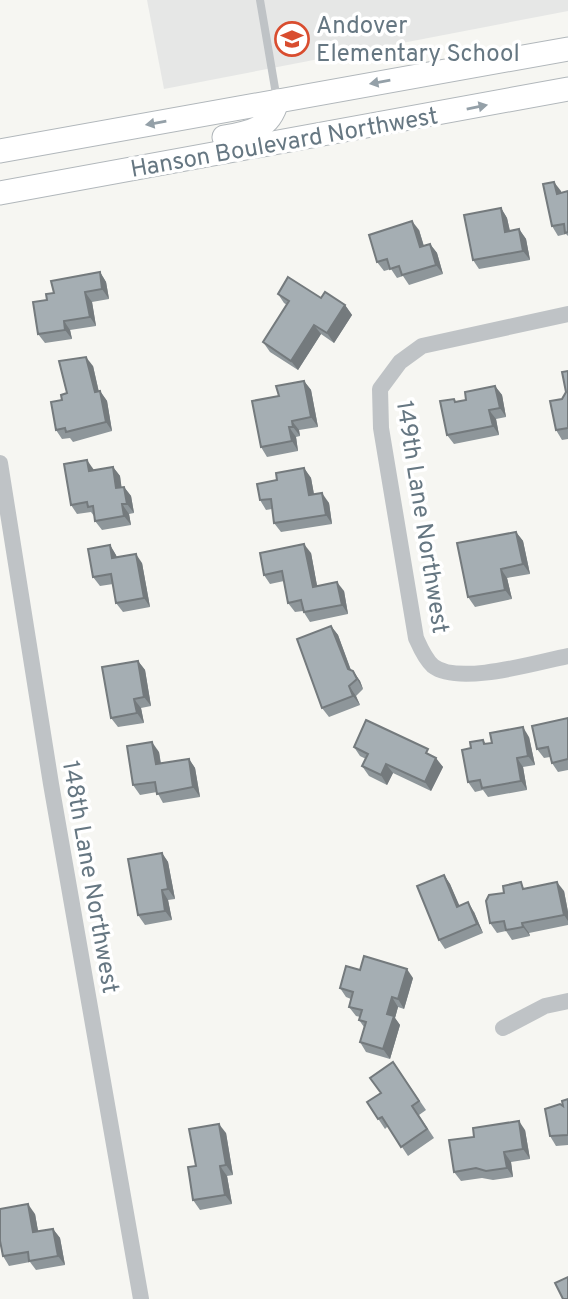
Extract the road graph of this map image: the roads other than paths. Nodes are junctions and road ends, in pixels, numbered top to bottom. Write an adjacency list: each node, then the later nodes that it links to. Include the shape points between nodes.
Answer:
1 (260, 0): 4 (lane)
2 (568, 49): 4 (main road, Hanson Boulevard Northwest, one-way to 4)
3 (568, 89): 6 (main road, Hanson Boulevard Northwest, one-way to 3)
4 (277, 101): 5 (main road, Hanson Boulevard Northwest, one-way to 5); 6 (main road, via 273,114 259,129 20,178)
5 (0, 151)
6 (0, 190)
7 (568, 314): 9 (street, 149th Lane Northwest, via 422,346 400,362 380,389 381,428 416,638 434,667 459,673 496,671)
8 (0, 463): 12 (street, 148th Lane Northwest)
9 (568, 656)
10 (568, 1001): 11 (street, via 545,1006)
11 (503, 1028)
12 (141, 1299)

